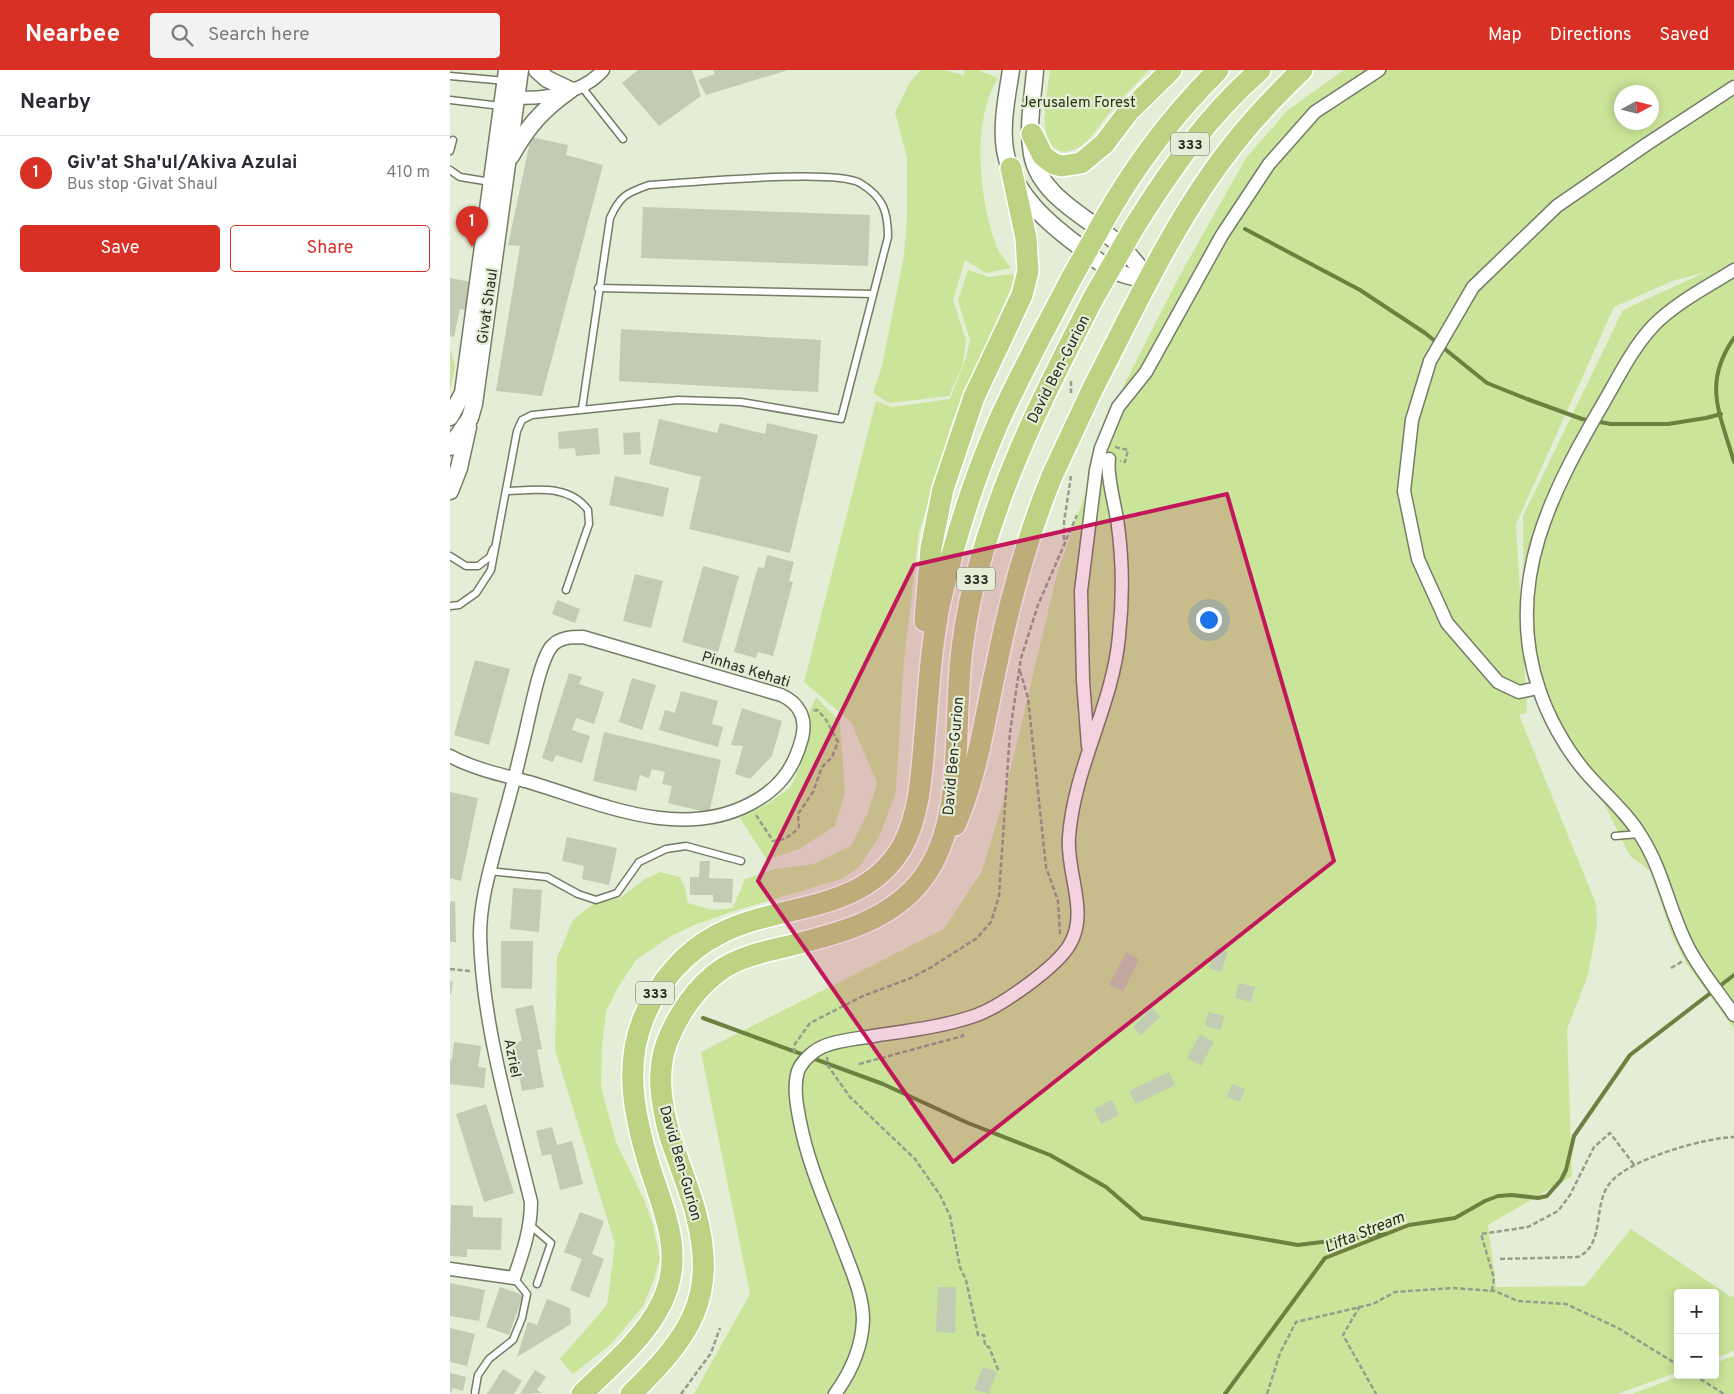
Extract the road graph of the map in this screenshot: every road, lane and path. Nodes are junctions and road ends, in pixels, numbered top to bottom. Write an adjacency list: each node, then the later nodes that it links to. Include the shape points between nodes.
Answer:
1 (520, 70): 14 (street, Givat Shaul)
2 (537, 70): 13 (street, via 547,79)
3 (603, 70): 13 (street)
4 (1011, 70): 21 (street, via 1004,134)
5 (1035, 70): 16 (street)
6 (1171, 70): 16 (main road, via 1129,111 1095,154 1081,163 1054,164 1043,156)
7 (1218, 70): 43 (main road, David Ben-Gurion / 333, bridge, via 1162,131 1142,158 1071,279 1013,391 976,480 956,541 940,604)
8 (1260, 70): 55 (main road, David Ben-Gurion / 333, bridge, via 1198,134 1152,198 1094,297 1028,426 996,506 982,554 962,645 954,772 945,833)
9 (1302, 70): 25 (main road, via 1233,145 1175,232)
10 (1379, 70): 45 (street, via 1315,112 1269,164 1222,235 1146,372 1118,407 1096,470 1081,591)
11 (450, 76): 14 (lane)
12 (1734, 87): 42 (street, via 1557,206 1473,287 1430,361 1412,420 1404,491 1418,560 1447,623 1498,682 1519,692)
13 (575, 88): 14 (street, via 537,98); 17 (lane); 20 (street, via 539,114)
14 (507, 90): 15 (lane); 20 (street, Givat Shaul); 23 (street, Givat Shaul)
15 (450, 100)
16 (1032, 134): 25 (street, via 1032,153 1045,181 1063,201 1133,258)
17 (623, 139)
18 (453, 140): 19 (lane)
19 (450, 151)
20 (507, 164): 30 (street, Givat Shaul)
21 (1011, 168): 25 (street, via 1038,213 1064,235 1108,268); 43 (main road, via 1026,238 1028,271 1022,295 974,397 943,489 931,548 925,618)
22 (450, 170): 23 (lane, via 460,178)
23 (492, 182): 29 (street, Givat Shaul, via 463,393)
24 (1734, 270): 42 (street, via 1679,304 1654,325 1634,350 1555,491 1532,562 1527,606)
25 (1148, 280): 55 (main road, bridge, via 1052,476 1013,595 970,786 952,832)
26 (598, 288): 27 (lane); 27 (lane, via 610,218 627,192 649,186 818,176 858,182 882,203 888,216 888,237); 28 (lane)
27 (873, 294): 28 (lane, via 841,419 741,402 678,400)
28 (582, 409): 36 (lane, via 539,414 522,420 510,458)
29 (450, 417)
30 (470, 418): 31 (street, Givat Shaul); 35 (street, via 459,468)
31 (450, 447)
32 (1115, 447): 33 (path)
33 (1128, 450)
34 (1109, 459): 45 (street, via 1107,471 1113,490 1122,568 1121,612 1116,665)
35 (450, 491)
36 (507, 491): 37 (lane); 39 (lane, via 563,491 575,496 588,510 589,524)
37 (496, 541): 38 (lane, via 490,557 478,566 466,566); 40 (lane, via 491,570 484,583 467,600)
38 (450, 556)
39 (566, 590)
40 (450, 606)
41 (1019, 670): 56 (path, via 1028,698 1046,867 1060,908)
42 (1538, 688): 51 (street, via 1556,728 1582,768)
43 (927, 702): 77 (main road, David Ben-Gurion / 333, via 921,776 912,819 903,845 888,866 871,882 834,900 758,920 719,934 695,949 674,969 642,1020 633,1055 632,1089 639,1128 671,1234 672,1275 651,1322 635,1343)
44 (800, 711): 49 (street, Pinhas Kehati, via 792,700 781,695 583,637 571,637 553,644 542,668); 50 (street, via 804,731 788,774 772,790); 50 (path, via 818,710 826,718 838,742 798,814 799,827 792,835 773,841 756,815)
45 (1088, 751): 56 (street, via 1069,838 1078,920 1070,944)
46 (450, 756): 48 (street)
47 (450, 763): 48 (street)
48 (466, 764): 49 (street)
49 (514, 778): 50 (street, via 647,817 704,820); 54 (street, Azriel)
50 (745, 807)
51 (1640, 834): 52 (lane); 59 (street, via 1655,860 1687,946)
52 (1615, 836)
53 (741, 862): 54 (lane, via 686,846 666,849 638,862 617,893 596,900 547,877)
54 (490, 871): 58 (street, Azriel, via 481,908)
55 (923, 879): 78 (main road, David Ben-Gurion / 333, via 886,911 857,926 746,958 724,968 706,982 678,1020 661,1064 661,1088 666,1122 696,1212 704,1263 702,1292 694,1316 679,1343)
56 (1059, 958): 61 (street, via 997,1007 973,1017)
57 (450, 969): 58 (path)
58 (483, 972): 65 (street, Azriel, via 497,1066 531,1202)
59 (1734, 1015)
60 (963, 1036): 62 (path)
61 (830, 1043): 74 (path, via 827,1062 831,1072 850,1097 914,1159 940,1195 950,1216 978,1335 984,1335 985,1346 989,1347); 80 (street, via 818,1048 798,1070 796,1092 810,1161 861,1302 863,1319 857,1354)
62 (859, 1064)
63 (1734, 1137): 64 (path, via 1702,1141)
64 (1635, 1166): 66 (path, via 1610,1183 1598,1214 1597,1232 1587,1253 1578,1257); 70 (path, via 1610,1133 1594,1147 1570,1195 1558,1211 1528,1228 1481,1234 1494,1278)
65 (530, 1225): 68 (street, Azriel); 69 (lane, via 551,1243)
66 (1500, 1259)
67 (450, 1269): 68 (street)
68 (514, 1278): 76 (lane, via 527,1294 522,1318 513,1340 489,1359 478,1375)
69 (537, 1284)
70 (1492, 1291): 71 (path, via 1453,1288 1394,1292 1373,1304); 73 (path, via 1518,1301 1566,1304 1618,1328)
71 (1360, 1306): 81 (path, via 1296,1322 1280,1353); 82 (path, via 1343,1335)
72 (720, 1328): 79 (path, via 711,1353)
73 (1674, 1363)
74 (999, 1372)
75 (1700, 1379): 83 (path)
76 (475, 1392)
77 (582, 1394)
78 (631, 1394)
79 (681, 1394)
80 (835, 1394)
81 (1267, 1394)
82 (1376, 1394)
83 (1724, 1394)

